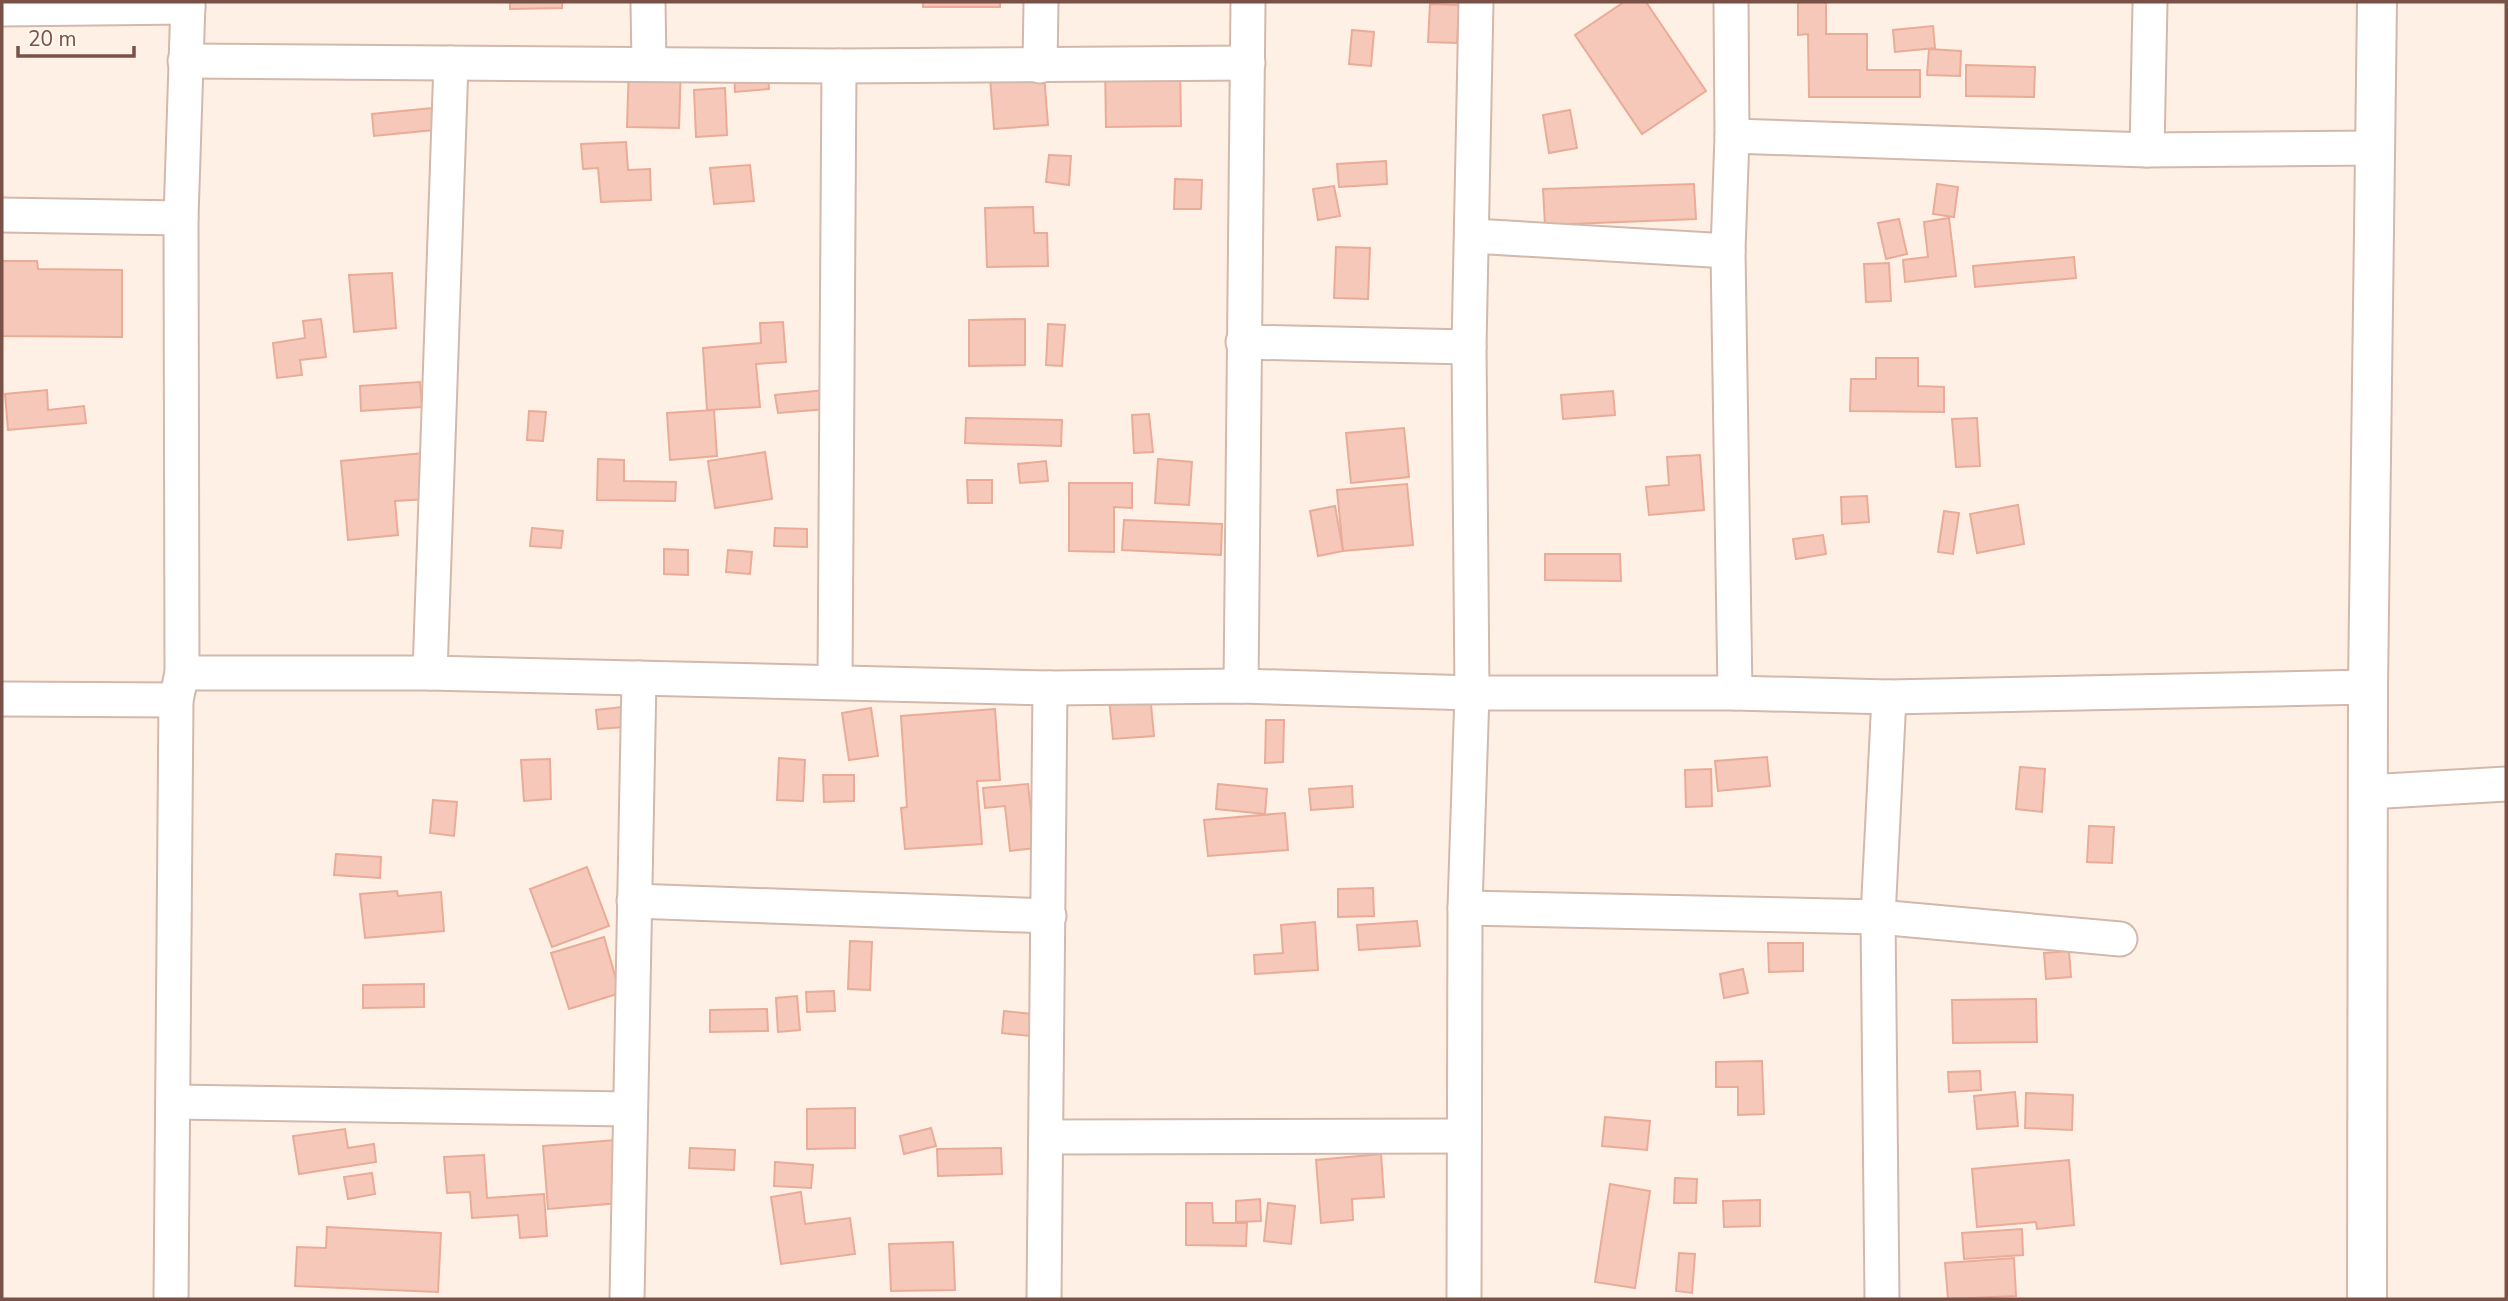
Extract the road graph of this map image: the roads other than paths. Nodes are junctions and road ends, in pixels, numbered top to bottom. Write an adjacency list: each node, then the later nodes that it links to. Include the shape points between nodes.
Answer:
1 (648, 2): 13 (street)
2 (1041, 2): 15 (street)
3 (1248, 2): 12 (street)
4 (1476, 2): 21 (street)
5 (1731, 2): 16 (street)
6 (2150, 2): 18 (street)
7 (2377, 2): 17 (street)
8 (188, 4): 9 (street); 10 (street)
9 (2, 9)
10 (186, 61): 11 (street); 20 (street)
11 (451, 63): 13 (street); 25 (street)
12 (1248, 63): 15 (street); 23 (street)
13 (649, 64): 14 (street)
14 (839, 66): 15 (street); 27 (street)
15 (1040, 66)
16 (1732, 136): 18 (street); 22 (street)
17 (2375, 148): 18 (street); 30 (street)
18 (2147, 150)
19 (2, 215): 20 (street)
20 (181, 218): 29 (street)
21 (1473, 236): 22 (street); 24 (street)
22 (1728, 251): 33 (street)
23 (1244, 342): 24 (street); 28 (street)
24 (1469, 347): 32 (street)
25 (430, 673): 26 (street); 29 (street)
26 (639, 678): 27 (street); 38 (street)
27 (835, 682): 31 (street)
28 (1241, 686): 31 (street); 32 (street)
29 (179, 687): 35 (street); 43 (street)
30 (2368, 687): 34 (street); 37 (street)
31 (1050, 688): 40 (street)
32 (1472, 693): 33 (street); 39 (street)
33 (1735, 693): 34 (street)
34 (1889, 697): 41 (street)
35 (2, 699)
36 (2506, 784): 37 (street)
37 (2368, 792): 52 (street)
38 (634, 901): 40 (street); 44 (street)
39 (1465, 908): 41 (street); 46 (street)
40 (1049, 916): 45 (street)
41 (1878, 917): 42 (street); 51 (street)
42 (2120, 939)
43 (173, 1102): 44 (street); 47 (street)
44 (628, 1109): 48 (street)
45 (1046, 1136): 46 (street); 49 (street)
46 (1463, 1136): 50 (street)
47 (171, 1299)
48 (626, 1299)
49 (1044, 1299)
50 (1464, 1299)
51 (1882, 1299)
52 (2367, 1299)

